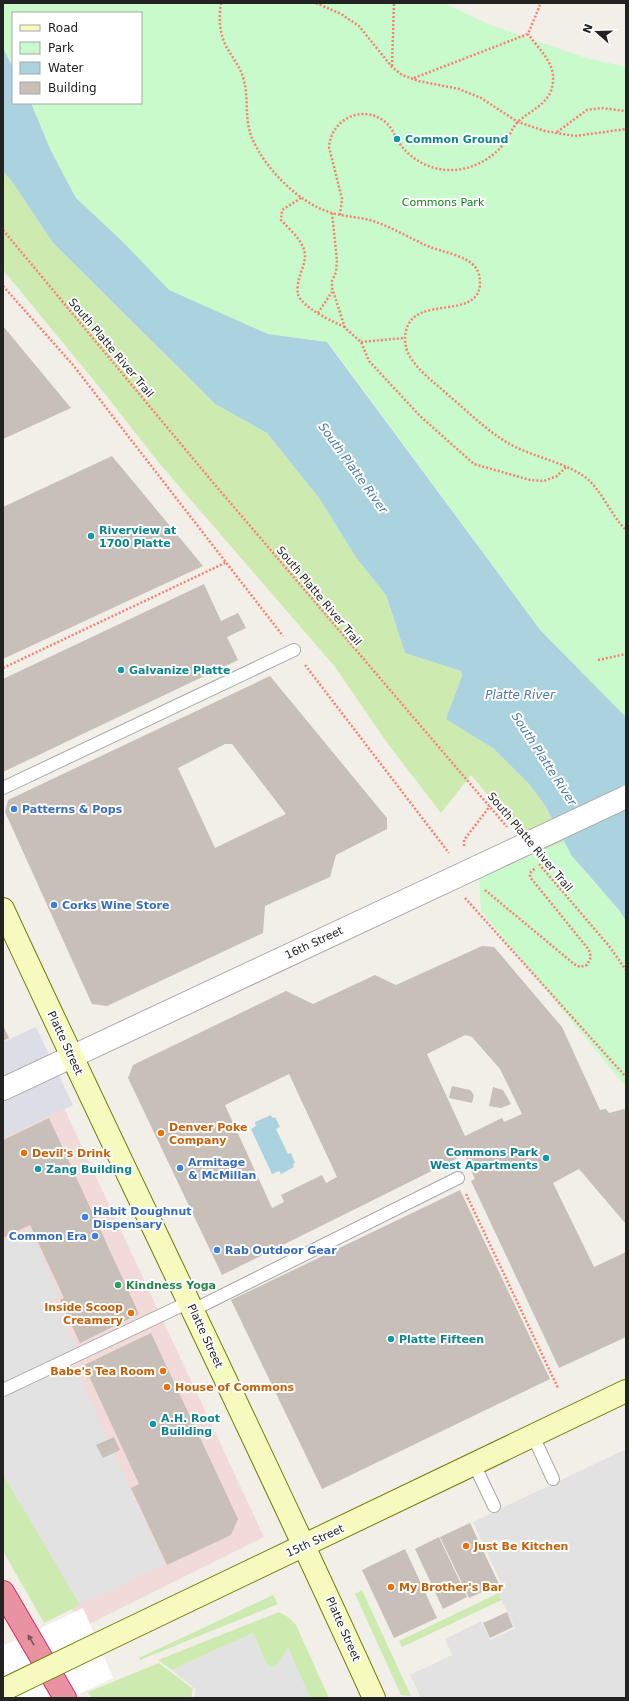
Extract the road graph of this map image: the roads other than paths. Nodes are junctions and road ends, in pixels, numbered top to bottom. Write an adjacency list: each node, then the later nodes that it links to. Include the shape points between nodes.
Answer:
1 (294, 650): 2 (lane)
2 (3, 788)
3 (626, 797): 5 (street, 16th Street, bridge)
4 (3, 909): 5 (street, Platte Street)
5 (72, 1057): 6 (street, 16th Street); 8 (street, Platte Street)
6 (3, 1089)
7 (458, 1178): 8 (lane)
8 (191, 1306): 9 (lane); 15 (street, Platte Street)
9 (3, 1390)
10 (626, 1391): 11 (street, 15th Street)
11 (533, 1436): 12 (street, 15th Street); 13 (lane)
12 (474, 1464): 14 (lane); 15 (street, 15th Street)
13 (553, 1479)
14 (494, 1506)
15 (305, 1545): 17 (street, 15th Street, bridge); 19 (street, Platte Street)
16 (3, 1592): 18 (highway, one-way to 16)
17 (3, 1690)
18 (64, 1698)
19 (374, 1698)

